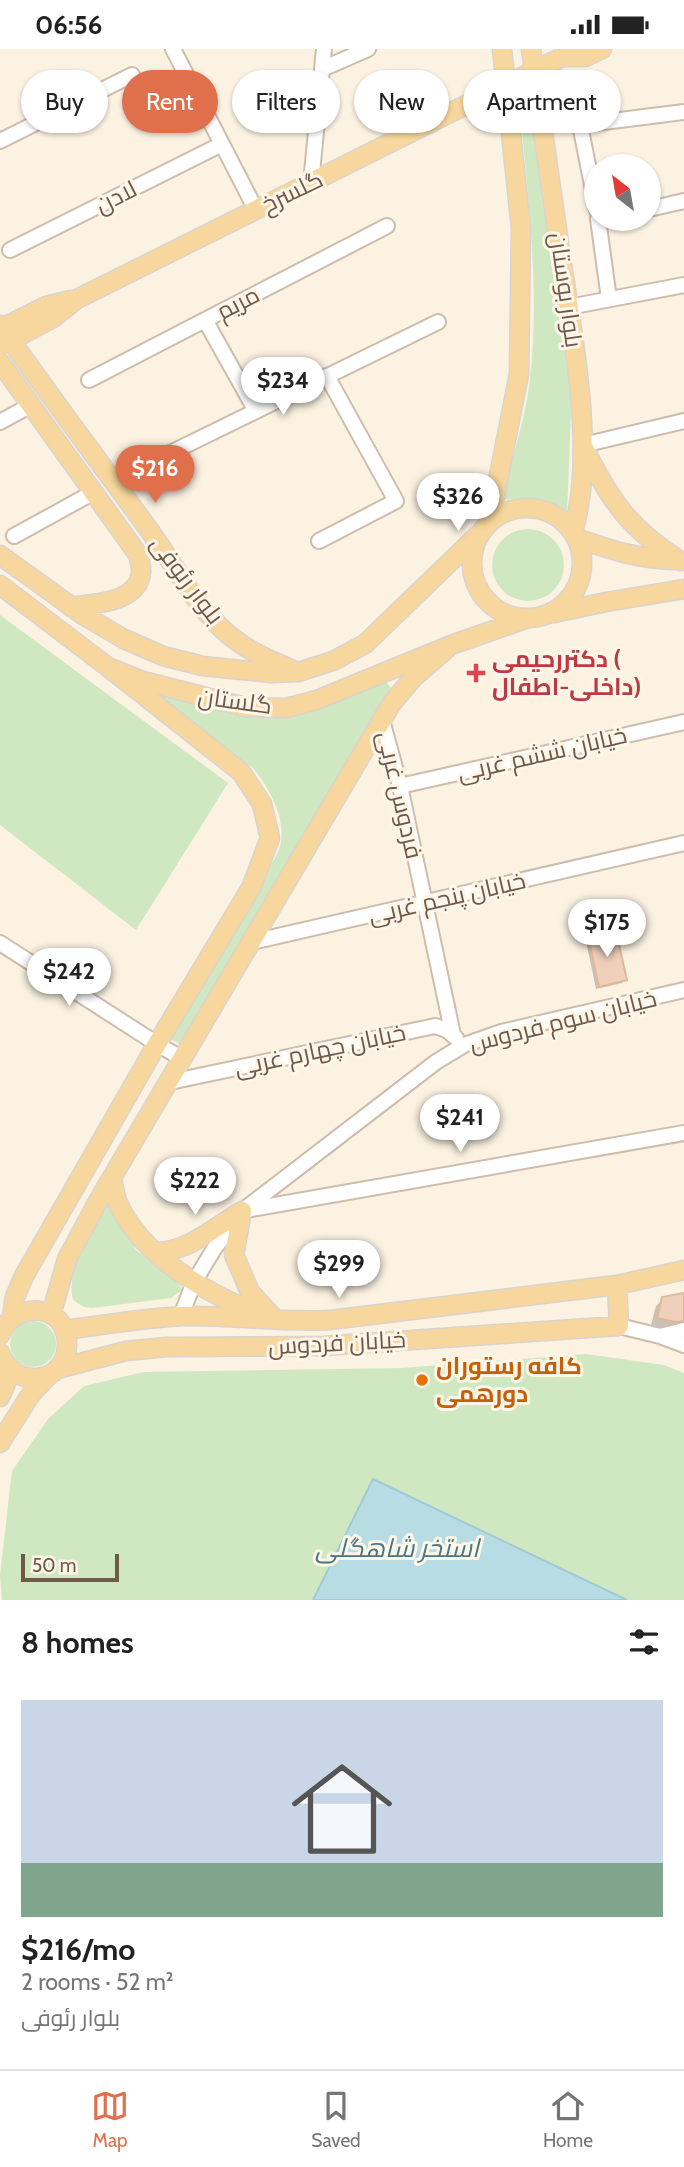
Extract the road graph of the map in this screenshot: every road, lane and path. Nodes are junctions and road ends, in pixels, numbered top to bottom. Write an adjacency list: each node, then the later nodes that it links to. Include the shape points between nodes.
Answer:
1 (173, 49): 18 (street)
2 (324, 49): 8 (street)
3 (368, 49): 8 (street)
4 (502, 49): 9 (main road, بلوار بوستان)
5 (531, 49): 10 (main road, بلوار بوستان)
6 (601, 49): 7 (main road, گلسرخ)
7 (572, 54): 11 (main road, گلسرخ)
8 (322, 69): 20 (street)
9 (505, 70)
10 (534, 70)
11 (536, 70)
12 (122, 80): 17 (street)
13 (463, 106): 20 (main road, گلسرخ)
14 (684, 112): 19 (street, via 580,125)
15 (512, 133): 43 (main road, بلوار بوستان, via 521,229 519,374)
16 (543, 133): 29 (main road, بلوار بوستان)
17 (0, 141)
18 (222, 144): 23 (street); 26 (street, لادن)
19 (587, 154)
20 (311, 183): 23 (main road, گلسرخ)
21 (684, 201): 22 (street)
22 (662, 206)
23 (256, 210): 32 (main road, گلسرخ)
24 (387, 226): 30 (street, مریم)
25 (602, 231): 28 (street)
26 (10, 250)
27 (684, 285): 28 (street)
28 (609, 299): 29 (street)
29 (569, 307): 40 (main road, بلوار بوستان)
30 (205, 320): 35 (street, مریم); 37 (street)
31 (438, 322): 34 (street)
32 (3, 334): 41 (main road, بلوار رئوفی)
33 (0, 362): 36 (main road, بلوار رئوفی)
34 (327, 376): 37 (street); 46 (street, via 396,501)
35 (89, 380)
36 (31, 405): 39 (street); 42 (main road, بلوار رئوفی)
37 (256, 411): 41 (street)
38 (684, 421): 40 (street)
39 (0, 422)
40 (583, 445): 44 (main road, بلوار بوستان); 48 (main road, via 616,505 638,530)
41 (113, 481): 42 (main road); 55 (main road, بلوار رئوفی, via 219,625 262,657)
42 (94, 492): 45 (street); 51 (main road, بلوار رئوفی, via 138,556 141,573 125,595)
43 (484, 528): 44 (main road, via 503,512 534,507 556,516); 52 (main road, via 472,550 471,566 479,590 495,609 511,616); 55 (main road, گلستان, via 366,644)
44 (575, 535): 48 (main road, via 615,552); 52 (main road, via 582,553 578,585 558,609)
45 (14, 536)
46 (318, 541)
47 (0, 555): 51 (main road, گلستان)
48 (682, 560)
49 (0, 585): 54 (main road, گلستان)
50 (684, 589): 52 (main road)
51 (71, 607): 55 (main road, گلستان, via 163,656 203,666)
52 (535, 617): 53 (main road, گلستان)
53 (451, 645): 54 (main road, گلستان, via 317,700 286,708 245,707 188,694); 56 (main road, via 414,677)
54 (108, 667): 65 (main road, via 241,772 262,804 270,838 251,888)
55 (298, 672)
56 (382, 720): 58 (street, فردوس غربی); 61 (main road)
57 (684, 722): 58 (street, خیابان ششم غربی)
58 (400, 786): 60 (street, فردوس غربی)
59 (684, 843): 60 (street, خیابان پنجم غربی)
60 (425, 903): 61 (street, خیابان پنجم غربی); 64 (street, فردوس غربی)
61 (252, 942): 66 (main road)
62 (0, 943): 65 (street)
63 (684, 990): 64 (street, خیابان سوم فردوس)
64 (458, 1040): 67 (street, خیابان چهارم غربی, via 435,1026); 70 (street, خیابان سوم فردوس)
65 (156, 1044): 66 (street); 78 (main road, via 24,1276)
66 (183, 1059): 67 (main road)
67 (170, 1082): 69 (main road)
68 (684, 1133): 70 (street)
69 (112, 1179): 71 (main road, via 119,1205); 75 (main road, via 67,1259)
70 (242, 1210): 71 (main road, via 191,1243); 73 (street, خیابان سوم فردوس); 77 (main road, via 234,1255 250,1292)
71 (157, 1252): 73 (main road)
72 (684, 1270): 74 (main road, خیابان فردوس)
73 (194, 1282): 76 (street, خیابان سوم فردوس); 77 (main road, via 229,1303)
74 (617, 1285): 77 (main road, خیابان فردوس, via 330,1320); 79 (main road)
75 (51, 1315): 78 (main road, via 31,1310); 80 (main road)
76 (181, 1316): 77 (main road, خیابان فردوس); 80 (main road, خیابان فردوس)
77 (278, 1321)
78 (4, 1325)
79 (619, 1326): 82 (street); 85 (main road, خیابان فردوس, via 323,1346 167,1347 126,1351)
80 (64, 1330): 85 (main road, via 67,1350)
81 (684, 1330): 82 (street)
82 (660, 1336): 83 (street)
83 (684, 1345)
84 (2, 1358): 85 (main road, خیابان فردوس, via 19,1376 39,1378); 86 (main road, via 6,1383)
85 (53, 1372): 87 (main road, via 30,1394)
86 (0, 1397)
87 (0, 1443)

